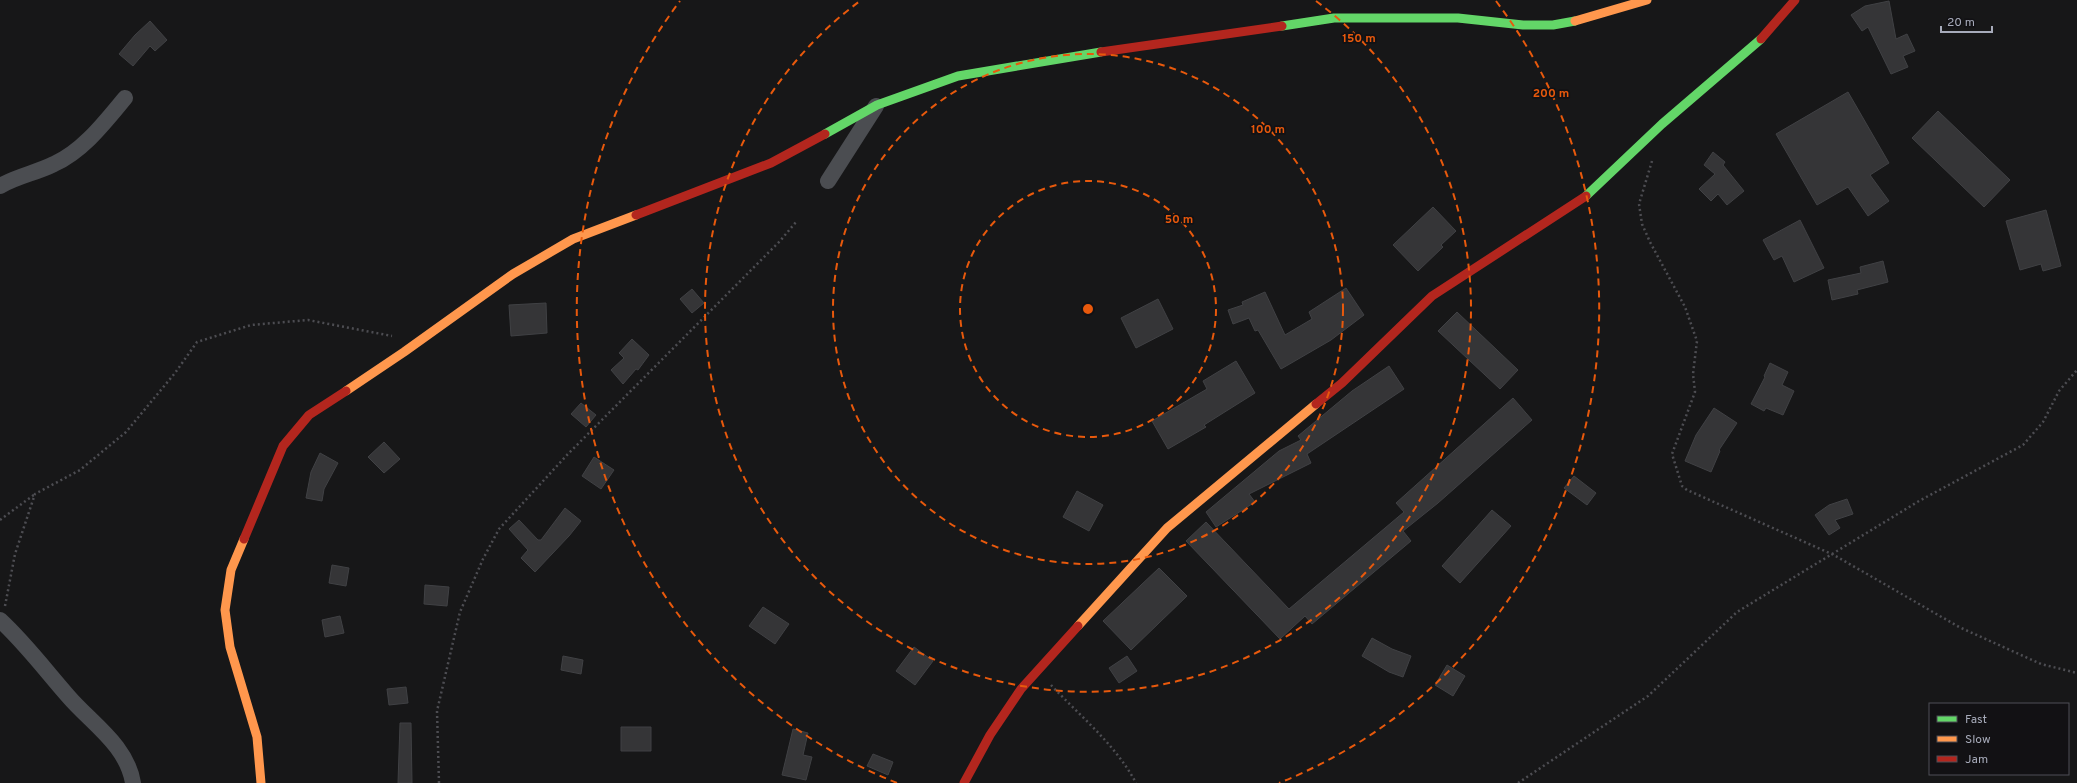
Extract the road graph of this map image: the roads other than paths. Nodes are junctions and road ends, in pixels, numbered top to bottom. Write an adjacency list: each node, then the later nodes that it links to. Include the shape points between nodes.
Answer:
1 (1647, 0): 4 (street, via 1584,20 1553,24 1523,25 1458,18 1334,18 1292,23 1074,55 958,76)
2 (1795, 0): 10 (street, via 1761,39 1662,124 1586,196 1432,296 1342,383 1167,528 1037,670 1003,714)
3 (125, 98): 6 (street, via 100,128 71,155 54,164 13,178)
4 (877, 105): 5 (street); 9 (street, via 771,162 573,239 513,274 421,341 309,415 284,446 231,570 225,610 230,647 257,736)
5 (828, 181)
6 (0, 186)
7 (1, 621): 8 (street, via 70,698 102,728 123,756 131,771)
8 (133, 783)
9 (262, 783)
10 (964, 783)

